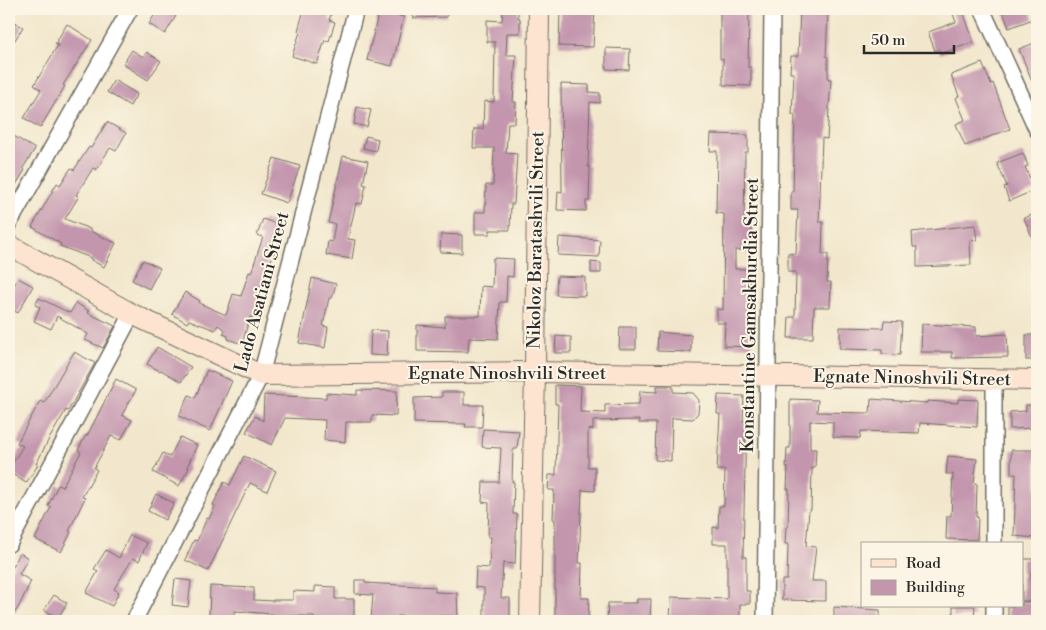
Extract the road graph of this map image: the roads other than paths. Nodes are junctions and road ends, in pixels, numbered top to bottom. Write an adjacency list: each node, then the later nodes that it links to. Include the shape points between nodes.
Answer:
1 (130, 9): 7 (street)
2 (356, 9): 11 (street, Lado Asatiani Street)
3 (538, 9): 10 (street, Nikoloz Baratashvili Street)
4 (772, 9): 12 (street, Konstantine Gamsakhurdia Street)
5 (982, 9): 6 (street)
6 (1037, 130)
7 (9, 224)
8 (9, 245): 9 (street, Egnate Ninoshvili Street)
9 (132, 314): 11 (street, Egnate Ninoshvili Street); 16 (street)
10 (535, 372): 11 (street, Egnate Ninoshvili Street); 12 (street, Egnate Ninoshvili Street); 19 (street, Nikoloz Baratashvili Street)
11 (261, 375): 18 (street, Lado Asatiani Street)
12 (768, 376): 13 (street, Egnate Ninoshvili Street); 20 (street, Konstantine Gamsakhurdia Street)
13 (994, 380): 14 (street, Egnate Ninoshvili Street); 15 (street)
14 (1037, 380)
15 (994, 542)
16 (9, 544)
17 (994, 608): 21 (street)
18 (134, 621)
19 (530, 621)
20 (765, 621)
21 (994, 621)

